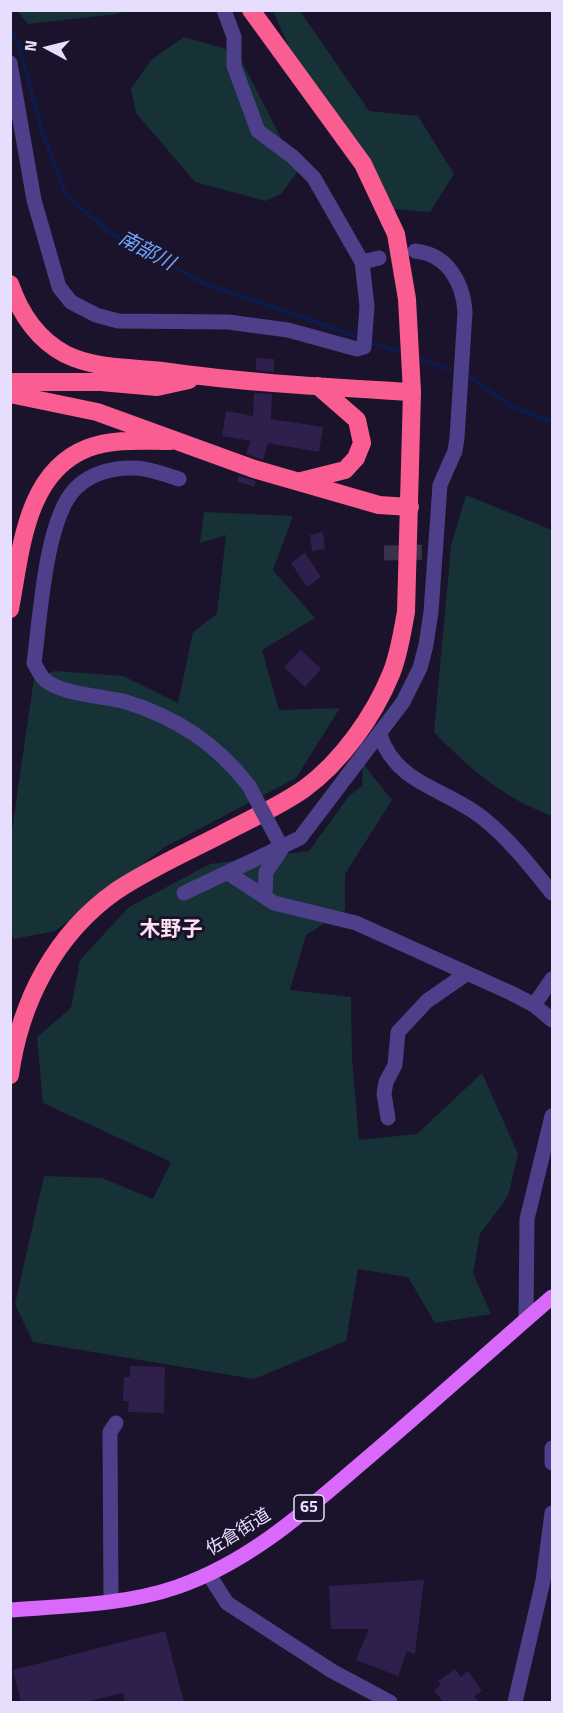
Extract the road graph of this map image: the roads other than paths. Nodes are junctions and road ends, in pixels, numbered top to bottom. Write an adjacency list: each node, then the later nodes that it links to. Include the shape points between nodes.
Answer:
1 (224, 10): 6 (street, via 234,37 234,66 258,131 314,178)
2 (251, 10): 11 (highway, via 363,164 383,202 396,234 403,267)
3 (10, 63): 6 (street, via 34,200 59,287 71,302 118,321 228,322 288,330 357,348 364,347 367,341 368,306)
4 (415, 251): 17 (street, via 426,252 443,262 464,297 457,438 440,484 426,645 412,685)
5 (379, 258): 6 (street)
6 (362, 262)
7 (10, 284): 8 (highway, via 31,326 63,353 91,363)
8 (199, 378): 9 (highway, via 157,387 101,382); 10 (highway)
9 (11, 386): 12 (highway, via 97,411)
10 (318, 386): 11 (highway); 14 (highway, via 357,420 362,443 357,458 345,470)
11 (412, 392): 15 (highway)
12 (182, 442): 14 (highway); 16 (highway, via 95,446 68,458 55,469 36,500)
13 (179, 479): 18 (street, bridge, via 144,469 119,468 99,473 74,489 57,522 34,663 51,683 123,702 191,730 229,760 249,786)
14 (298, 482): 15 (highway, via 379,505)
15 (410, 507): 27 (highway, via 406,612 400,646 392,674 360,729 305,787 277,806 152,870 90,913 61,944 39,978 24,1015)
16 (10, 609)
17 (380, 735): 18 (street, via 300,838); 21 (street, via 401,771 483,818 506,838)
18 (282, 848): 19 (street); 22 (street, via 266,872)
19 (228, 873): 20 (street); 22 (street)
20 (184, 893)
21 (552, 893)
22 (265, 896): 23 (street, via 283,907 356,923)
23 (466, 974): 25 (street); 29 (street, via 427,1002 398,1032 395,1065 384,1094)
24 (552, 980): 25 (street)
25 (534, 1005): 26 (street)
26 (552, 1020)
27 (10, 1075)
28 (552, 1116): 31 (street, via 527,1219)
29 (388, 1118)
30 (552, 1297): 31 (main road, 佐倉街道 / 65)
31 (526, 1319): 36 (main road, 佐倉街道 / 65, via 306,1511 252,1551)
32 (116, 1423): 37 (street, via 110,1432)
33 (552, 1448): 34 (street)
34 (552, 1463)
35 (552, 1513): 40 (street, via 543,1581)
36 (209, 1575): 37 (main road, 佐倉街道 / 65, via 175,1588); 39 (street, via 227,1603 332,1671)
37 (111, 1600): 38 (main road, 佐倉街道 / 65)
38 (10, 1610)
39 (390, 1702)
40 (515, 1702)

